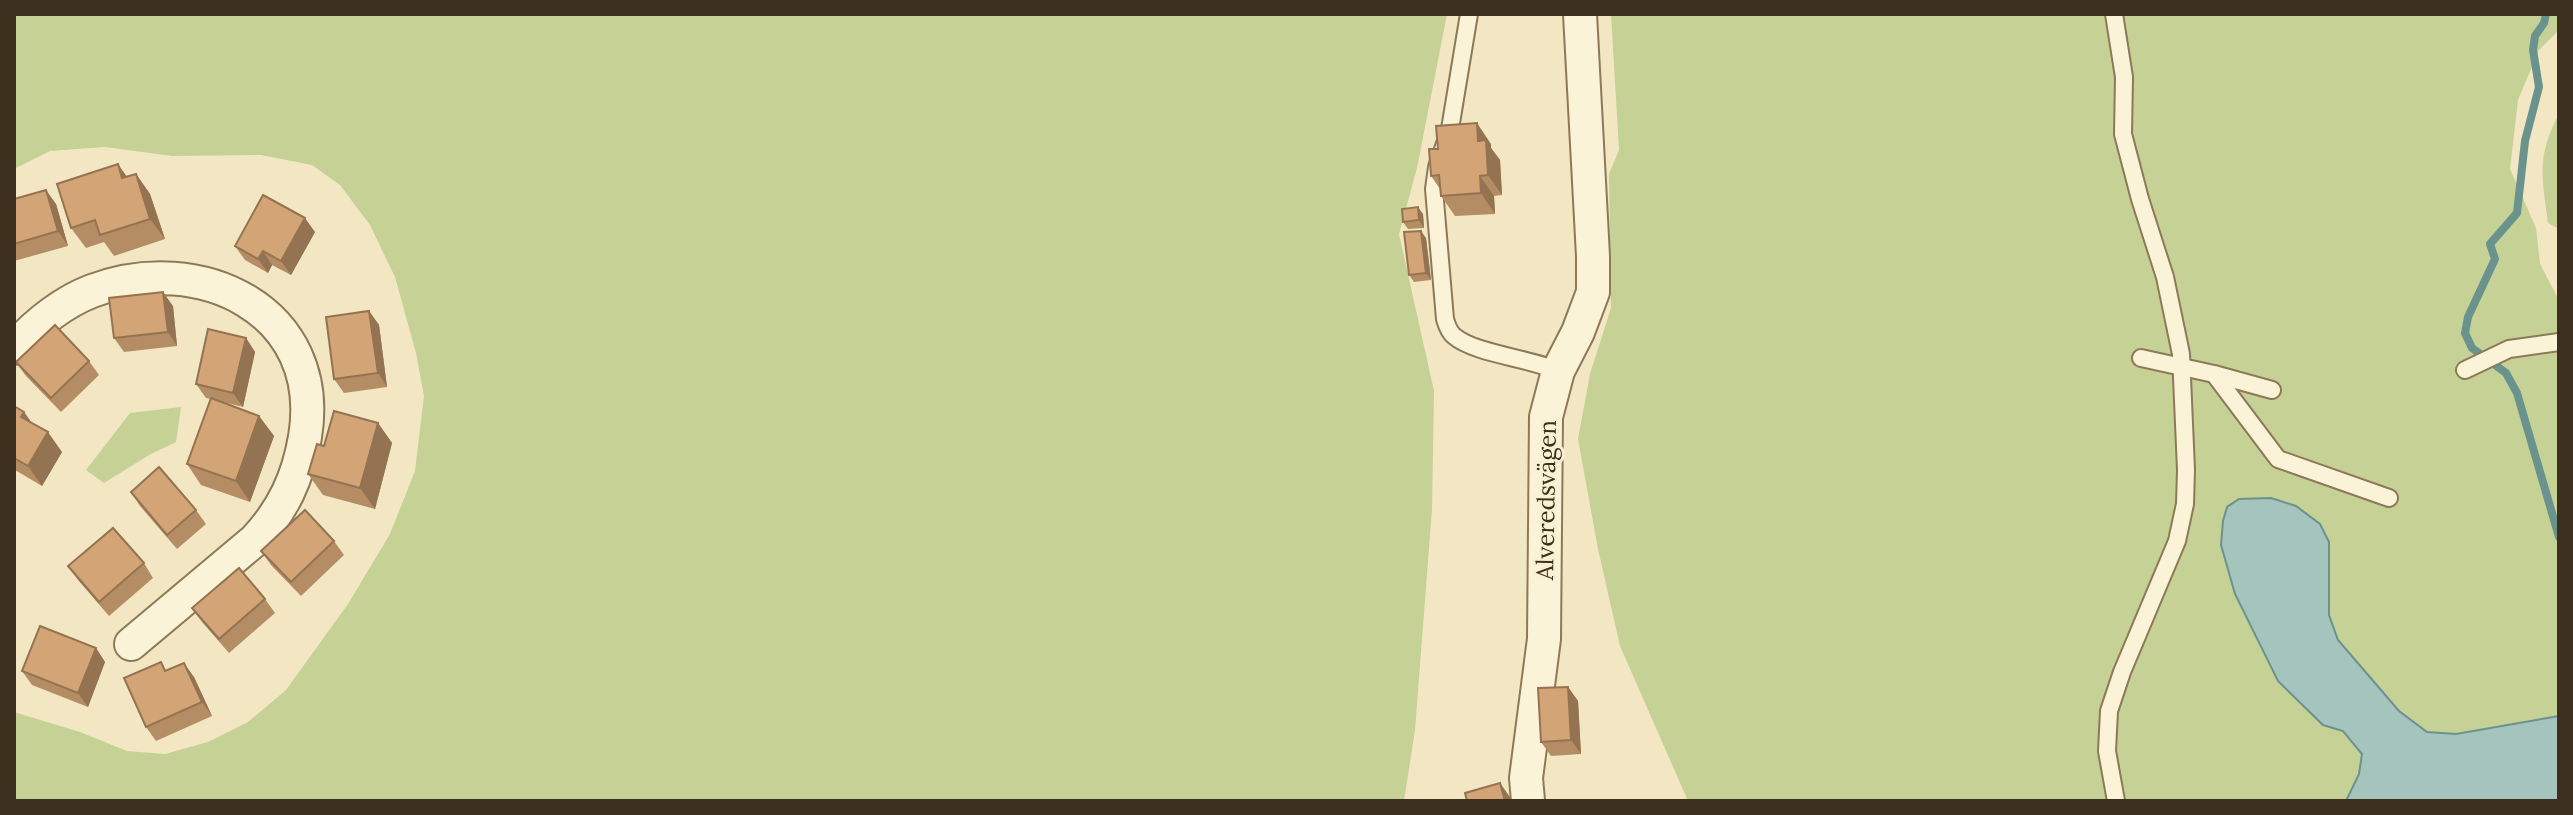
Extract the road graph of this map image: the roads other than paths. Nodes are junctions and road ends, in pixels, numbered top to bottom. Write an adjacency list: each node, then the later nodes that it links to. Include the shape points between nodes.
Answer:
1 (1469, 14): 9 (lane, via 1434,189 1445,319 1450,333 1464,343)
2 (1580, 14): 9 (street, Alveredsvägen, via 1593,292)
3 (2114, 14): 7 (lane, via 2124,77 2123,134 2165,277)
4 (2559, 342): 8 (lane, via 2509,349)
5 (14, 348): 13 (street, via 61,306 91,291 159,278 190,280 240,295 279,329 293,350 306,398 306,427 286,499 255,540)
6 (2141, 358): 7 (lane)
7 (2181, 365): 10 (lane); 15 (lane, via 2185,504 2177,541 2109,711 2107,751)
8 (2465, 370)
9 (1558, 371): 14 (street, Alveredsvägen, via 1546,417 1544,639 1526,778)
10 (2214, 374): 11 (lane); 12 (lane, via 2278,459)
11 (2272, 390)
12 (2389, 498)
13 (131, 644)
14 (1528, 801)
15 (2116, 801)

